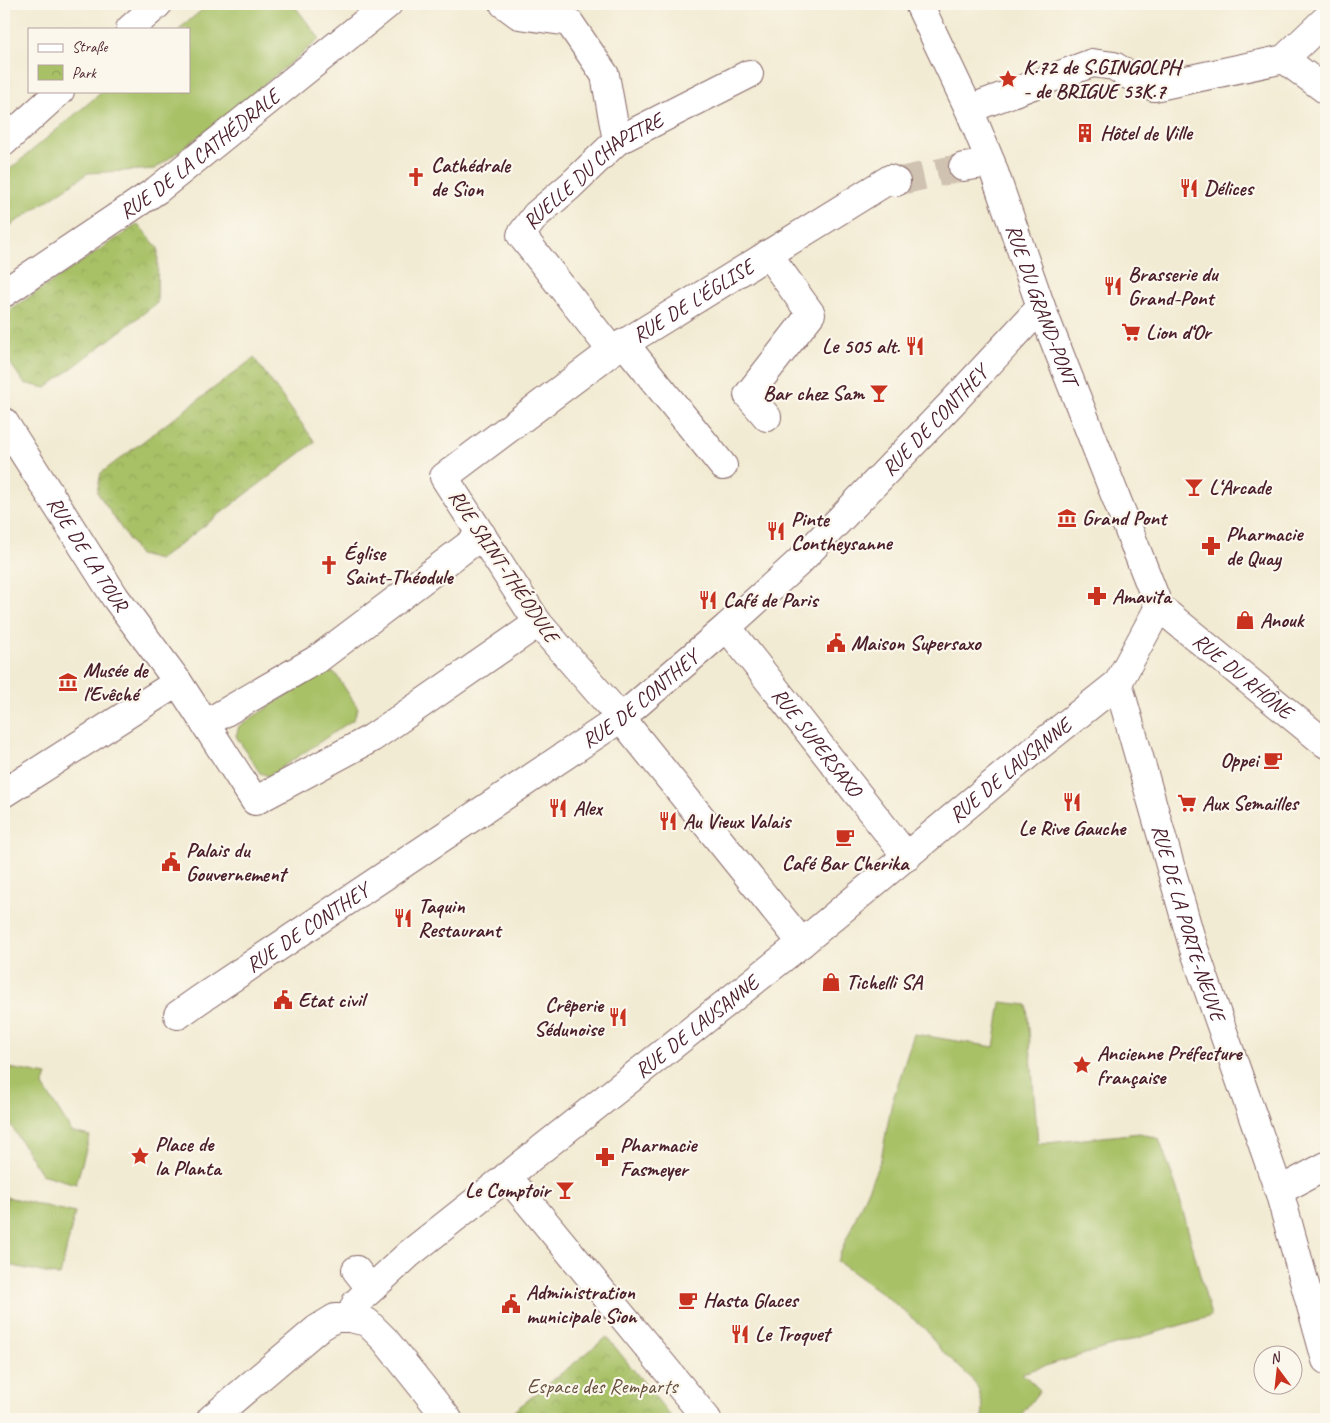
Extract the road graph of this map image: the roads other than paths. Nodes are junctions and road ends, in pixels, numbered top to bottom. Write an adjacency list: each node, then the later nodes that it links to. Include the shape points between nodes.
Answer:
1 (158, 4): 6 (street)
2 (388, 4): 18 (street, RUE DE LA CATHÉDRALE, via 157,190)
3 (504, 4): 12 (street, via 519,15 570,22 605,75)
4 (919, 4): 11 (street, RUE DU GRAND-PONT)
5 (1326, 19): 7 (street)
6 (131, 28)
7 (1284, 59): 9 (street); 11 (street, via 1154,87 1114,66 1092,63)
8 (749, 74): 12 (street, RUELLE DU CHAPITRE)
9 (1326, 90)
10 (59, 92): 13 (street)
11 (970, 109): 14 (street, RUE DU GRAND-PONT)
12 (617, 141): 20 (street, RUELLE DU CHAPITRE, via 536,215 521,235)
13 (4, 142)
14 (991, 163): 15 (street); 19 (street, RUE DU GRAND-PONT)
15 (964, 167)
16 (896, 182): 17 (street, RUE DE L'ÉGLISE, via 890,178)
17 (768, 254): 20 (street, RUE DE L'ÉGLISE); 21 (street, via 811,314 748,395)
18 (4, 293)
19 (1041, 307): 25 (street, RUE DU GRAND-PONT); 27 (street, RUE DE CONTHEY, via 798,563)
20 (618, 347): 23 (street, RUE DE L'ÉGLISE); 24 (street, RUE SAINT-THÉODULE, via 444,477)
21 (767, 417)
22 (4, 422): 28 (street, RUE DE LA TOUR, via 115,598)
23 (723, 466)
24 (482, 536): 26 (street, RUE SAINT-THÉODULE); 31 (street, via 320,658)
25 (1159, 607): 29 (street, RUE DE LAUSANNE); 32 (street, RUE DU RHÔNE)
26 (538, 623): 30 (street, RUE SAINT-THÉODULE); 31 (street, RUE DE LA TOUR, via 372,738 255,800)
27 (727, 627): 30 (street, RUE DE CONTHEY); 34 (street, RUE SUPERSAXO)
28 (178, 682): 31 (street, RUE DE LA TOUR); 33 (street)
29 (1118, 683): 34 (street, RUE DE LAUSANNE); 39 (street, RUE DE LA PORTE-NEUVE, via 1193,946)
30 (621, 718): 35 (street, RUE SAINT-THÉODULE); 36 (street, RUE DE CONTHEY)
31 (205, 724)
32 (1326, 744)
33 (4, 792)
34 (907, 857): 35 (street, RUE DE LAUSANNE)
35 (802, 942): 38 (street, RUE DE LAUSANNE)
36 (178, 1016)
37 (1326, 1166): 39 (street)
38 (507, 1176): 40 (street, RUE DE LAUSANNE, via 409,1254 364,1279); 44 (street)
39 (1279, 1191): 41 (street, RUE DE LA PORTE-NEUVE)
40 (350, 1318): 42 (street, via 335,1318 317,1329); 43 (street, via 367,1322 385,1340)
41 (1326, 1360)
42 (211, 1419)
43 (448, 1419)
44 (707, 1419)

